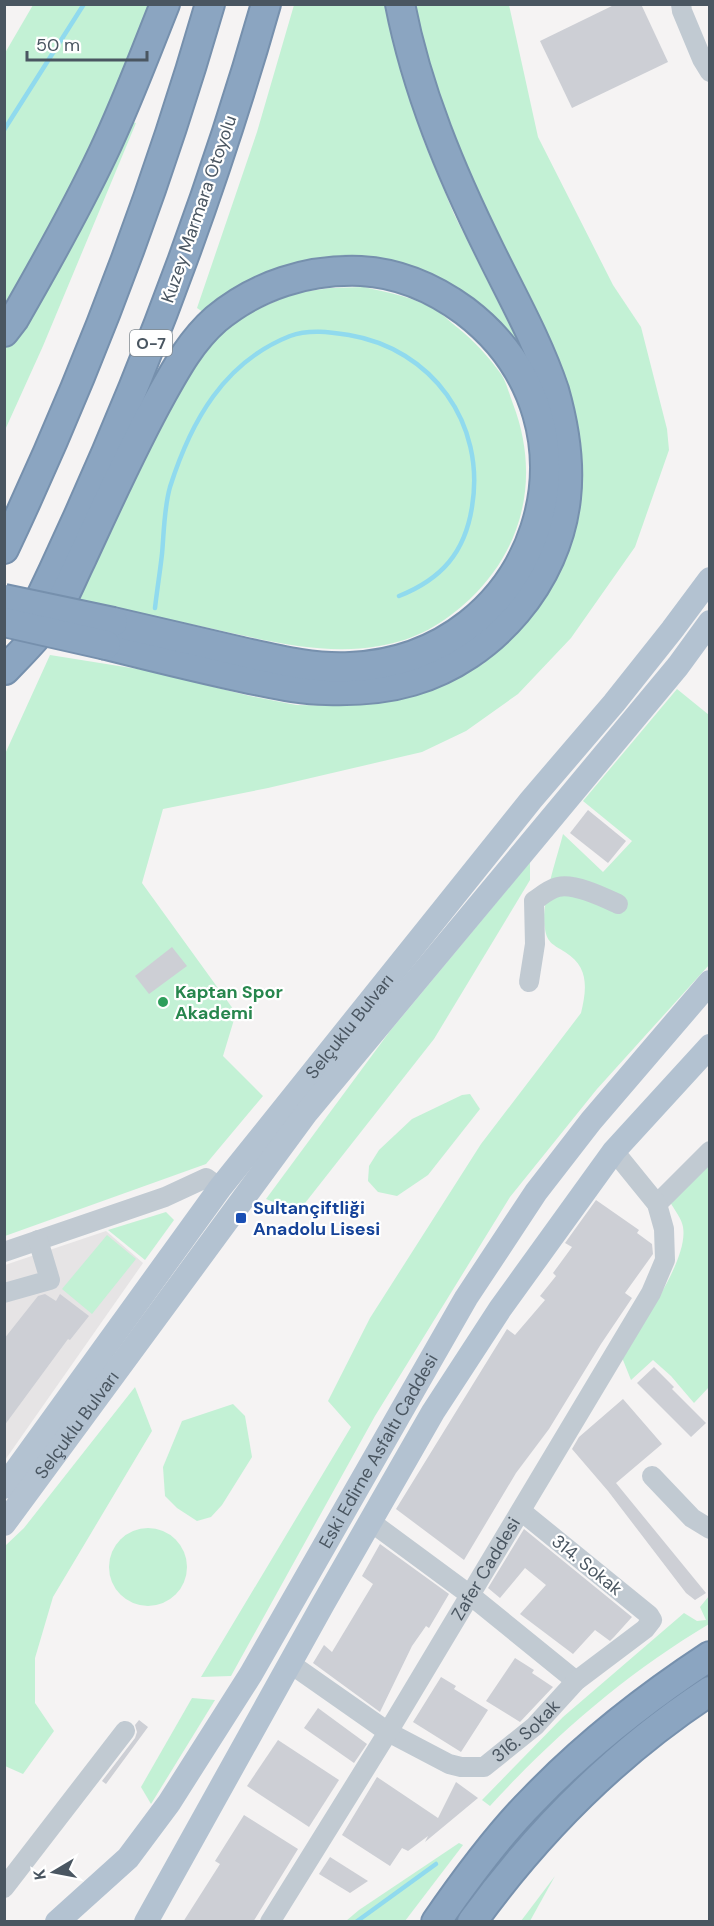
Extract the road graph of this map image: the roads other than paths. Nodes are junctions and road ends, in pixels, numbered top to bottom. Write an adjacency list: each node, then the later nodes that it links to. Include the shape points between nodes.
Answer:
1 (165, 4): 7 (highway, via 103,152)
2 (210, 4): 8 (highway, via 156,180 109,306 70,405)
3 (266, 4): 14 (highway, Kuzey Marmara Otoyolu / O-7, via 216,167 146,356 112,440)
4 (400, 4): 13 (highway, via 420,83 448,160 553,388 568,459 566,498 554,550 519,609 474,651 414,680 386,687 323,691 227,675)
5 (681, 4): 6 (street)
6 (710, 72)
7 (4, 332)
8 (4, 549)
9 (710, 579): 21 (main road, Selçuklu Bulvarı)
10 (4, 599): 13 (highway, bridge)
11 (4, 622): 13 (highway, bridge)
12 (710, 622): 30 (main road, Selçuklu Bulvarı, via 678,666 308,1112)
13 (109, 634): 14 (highway, via 331,666 376,664 452,637 480,615 508,584 524,559 542,504 543,442 534,407 509,356 477,320 441,295 405,279 344,270 318,272 266,287 216,319 190,346 146,424 54,615)
14 (5, 671)
15 (618, 904): 16 (street, via 560,886 534,902 535,944)
16 (529, 982)
17 (710, 982): 43 (main road, Eski Edirne Asfaltı Caddesi, via 536,1192 460,1307 256,1665 169,1803 128,1858)
18 (707, 1054): 19 (main road, Eski Edirne Asfaltı Caddesi)
19 (614, 1151): 22 (street, Zafer Caddesi); 29 (main road, Eski Edirne Asfaltı Caddesi, via 500,1310 434,1412)
20 (710, 1151): 22 (street)
21 (220, 1188): 23 (street, via 206,1178 165,1197); 27 (main road, Selçuklu Bulvarı)
22 (657, 1204): 28 (street, Zafer Caddesi, via 665,1260 651,1293)
23 (39, 1240): 24 (street); 25 (street, via 50,1280)
24 (4, 1252)
25 (4, 1293)
26 (652, 1476): 31 (street, via 692,1518)
27 (4, 1487)
28 (521, 1511): 32 (street, Zafer Caddesi); 33 (street, 314. Sokak)
29 (371, 1522): 32 (street); 35 (main road, Eski Edirne Asfaltı Caddesi)
30 (4, 1524)
31 (710, 1529)
32 (470, 1595): 36 (street); 39 (street, Zafer Caddesi)
33 (652, 1620): 36 (street, 316. Sokak)
34 (710, 1656): 41 (highway, via 669,1682 589,1747 532,1800)
35 (291, 1664): 39 (street, 316. Sokak); 44 (main road, Eski Edirne Asfaltı Caddesi)
36 (576, 1681): 39 (street, 316. Sokak, via 535,1726 484,1767 449,1764)
37 (710, 1691): 40 (highway, via 605,1772)
38 (125, 1731): 42 (street)
39 (388, 1732): 45 (street, Zafer Caddesi)
40 (527, 1851): 48 (highway); 49 (highway, via 513,1889)
41 (485, 1857): 46 (highway, via 451,1885); 47 (highway)
42 (4, 1888)
43 (57, 1922)
44 (146, 1922)
45 (270, 1922)
46 (420, 1922)
47 (436, 1922)
48 (472, 1922)
49 (493, 1922)

